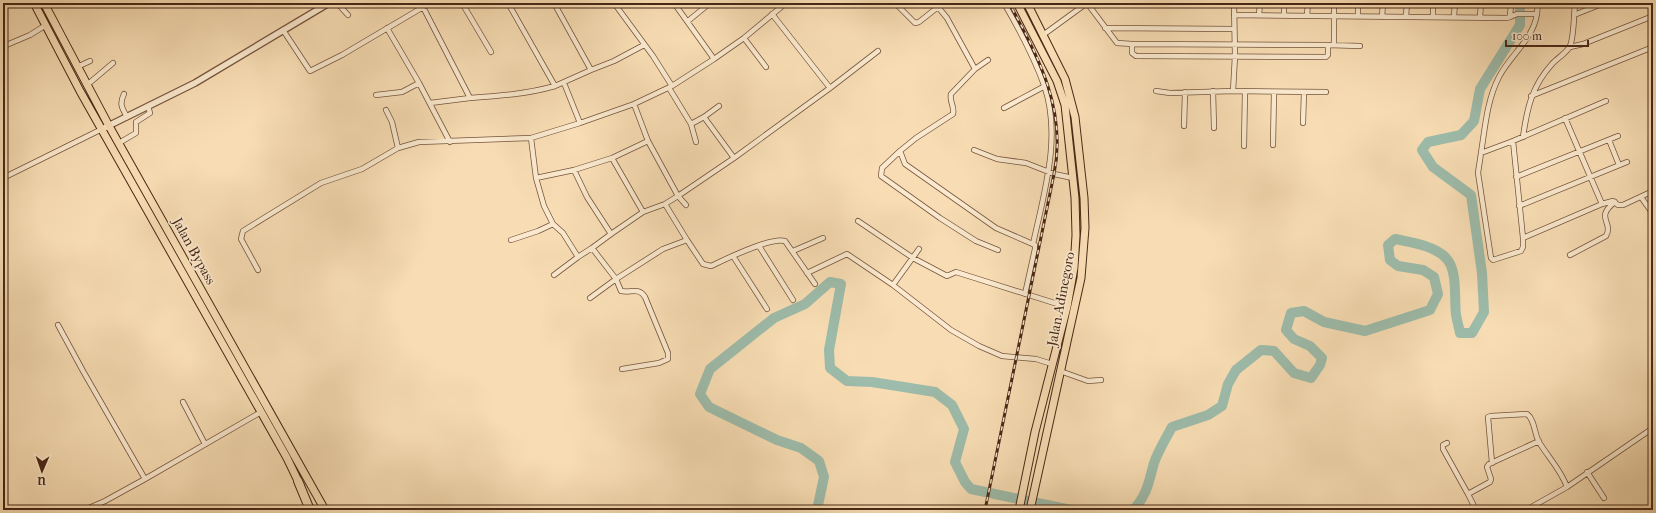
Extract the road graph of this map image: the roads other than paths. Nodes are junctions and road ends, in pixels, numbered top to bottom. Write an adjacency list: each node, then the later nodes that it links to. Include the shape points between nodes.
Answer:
1 (34, 3): 52 (highway, Jalan Bypass)
2 (44, 3): 75 (highway, Jalan Bypass)
3 (329, 3): 56 (street)
4 (337, 3): 36 (street)
5 (430, 3): 33 (street)
6 (462, 3): 69 (street)
7 (508, 3): 82 (street)
8 (554, 3): 78 (street)
9 (614, 3): 59 (street)
10 (674, 3): 51 (street)
11 (710, 3): 51 (street)
12 (786, 3): 34 (street)
13 (895, 3): 77 (street, via 914,23 938,7 947,18)
14 (1004, 3): 83 (street)
15 (1017, 3): 141 (highway, via 1057,81 1064,105)
16 (1027, 3): 57 (highway, Jalan Adinegoro)
17 (1087, 3): 54 (street); 57 (street)
18 (1234, 3): 37 (street)
19 (1260, 3): 38 (street)
20 (1284, 3): 39 (street)
21 (1308, 3): 40 (street)
22 (1334, 3): 42 (street)
23 (1358, 3): 43 (street)
24 (1383, 3): 48 (street)
25 (1407, 3): 44 (street)
26 (1433, 3): 45 (street)
27 (1455, 3): 46 (street)
28 (1481, 3): 49 (street)
29 (1511, 3): 50 (street)
30 (1538, 3): 35 (street)
31 (1575, 3): 41 (street)
32 (1604, 3): 41 (street)
33 (423, 7): 53 (street); 97 (street)
34 (772, 14): 58 (street); 85 (street)
35 (1537, 14): 50 (street, via 1517,14); 130 (street, via 1533,29 1499,77 1488,114)
36 (348, 15)
37 (1234, 15): 38 (street); 55 (street)
38 (1259, 15): 39 (street)
39 (1284, 15): 40 (street)
40 (1308, 15): 42 (street)
41 (1574, 15): 65 (street)
42 (1334, 16): 43 (street); 60 (street)
43 (1358, 16): 48 (street)
44 (1406, 16): 45 (street); 48 (street)
45 (1433, 16): 46 (street)
46 (1454, 16): 49 (street)
47 (1653, 16): 65 (street, via 1584,44)
48 (1382, 17)
49 (1480, 17): 50 (street)
50 (1510, 17)
51 (688, 21): 71 (street)
52 (46, 25): 61 (street, via 30,36); 114 (highway, Jalan Bypass)
53 (387, 28): 56 (street, via 310,71); 79 (street)
54 (1105, 28): 55 (street); 67 (street, via 1117,42)
55 (1234, 29): 62 (street)
56 (282, 30): 101 (street, via 195,83)
57 (1043, 35): 182 (highway, Jalan Adinegoro, via 1065,80 1075,117 1084,198 1084,252)
58 (744, 38): 71 (street); 76 (street)
59 (644, 45): 78 (street); 84 (street)
60 (1334, 45): 63 (street); 64 (street)
61 (4, 46)
62 (1234, 46): 63 (street); 67 (street); 70 (street)
63 (1328, 46): 70 (street, via 1326,57)
64 (1360, 46)
65 (1570, 47): 96 (street, via 1552,64)
66 (1653, 47): 96 (street)
67 (1132, 48): 70 (street, via 1136,56)
68 (878, 50): 85 (street)
69 (491, 52)
70 (1235, 55): 88 (street)
71 (714, 59): 84 (street)
72 (90, 60): 75 (street)
73 (988, 60): 77 (street)
74 (113, 63): 81 (street)
75 (77, 67): 81 (highway, Jalan Bypass)
76 (766, 67)
77 (975, 69): 128 (street, via 951,94 953,114)
78 (591, 70): 80 (street)
79 (419, 82): 95 (street, via 402,92); 99 (street)
80 (564, 83): 82 (street); 109 (street)
81 (87, 85): 111 (highway, Jalan Bypass)
82 (555, 86): 97 (street, via 535,92)
83 (1044, 86): 103 (street); 136 (street, via 1050,109 1052,146)
84 (671, 87): 100 (street); 110 (street)
85 (830, 88): 132 (street)
86 (1156, 91): 90 (street)
87 (1213, 91): 88 (street); 90 (street); 113 (street)
88 (1233, 91): 89 (street)
89 (1245, 91): 91 (street); 125 (street)
90 (1185, 92): 112 (street)
91 (1274, 92): 92 (street); 124 (street)
92 (1304, 92): 93 (street); 108 (street)
93 (1326, 92)
94 (124, 94): 105 (street, via 121,106)
95 (376, 95)
96 (1531, 96): 116 (street)
97 (470, 98): 99 (street)
98 (1606, 101): 107 (street)
99 (430, 103): 121 (street)
100 (634, 104): 109 (street); 119 (street)
101 (148, 106): 105 (street); 123 (street, via 150,113 136,122 136,133)
102 (719, 106): 106 (street)
103 (1004, 108)
104 (386, 110): 126 (street, via 392,122)
105 (127, 117): 111 (street)
106 (704, 117): 110 (street); 132 (street)
107 (1565, 118): 116 (street); 129 (street)
108 (1302, 123)
109 (580, 124): 117 (street)
110 (691, 124): 122 (street)
111 (109, 126): 114 (street); 123 (highway, Jalan Bypass)
112 (1184, 126)
113 (1214, 128)
114 (102, 129): 139 (street); 187 (highway, Jalan Bypass)
115 (1618, 136): 118 (street)
116 (1523, 137): 120 (street)
117 (530, 138): 121 (street); 140 (street)
118 (1608, 140): 129 (street); 134 (street)
119 (648, 141): 131 (street); 143 (street)
120 (1512, 141): 130 (street); 137 (street)
121 (450, 142): 126 (street, via 419,142)
122 (696, 142)
123 (119, 143): 185 (highway, Jalan Bypass)
124 (1273, 145)
125 (1244, 146)
126 (398, 148): 169 (street, via 371,165 321,183 243,231 241,239)
127 (974, 150): 136 (street, via 997,159 1034,165)
128 (900, 151): 159 (street, via 905,164 950,197 996,228); 163 (street, via 882,168 881,176 976,241)
129 (1579, 152): 137 (street); 138 (street)
130 (1481, 153): 156 (street, via 1478,173 1491,258 1493,260 1521,251)
131 (612, 158): 135 (street); 150 (street)
132 (734, 158): 143 (street)
133 (1627, 162): 134 (street)
134 (1620, 166): 138 (street)
135 (574, 170): 140 (street); 154 (street)
136 (1048, 173): 141 (street); 159 (street)
137 (1516, 177): 149 (street)
138 (1590, 177): 147 (street); 149 (street)
139 (3, 178)
140 (536, 178): 153 (street, via 544,206)
141 (1073, 178): 178 (highway, via 1076,235 1074,268)
142 (1653, 191): 144 (street)
143 (678, 196): 146 (street); 148 (street)
144 (1641, 197): 145 (street, via 1620,206); 151 (street)
145 (1615, 202): 147 (street); 165 (street, via 1609,206 1605,214 1608,230 1606,236)
146 (665, 204): 150 (street); 158 (street)
147 (1602, 204): 156 (street)
148 (686, 205)
149 (1519, 206): 156 (street)
150 (643, 212): 154 (street)
151 (1653, 214)
152 (858, 221): 168 (street)
153 (553, 224): 157 (street); 167 (street, via 563,233)
154 (610, 234): 161 (street)
155 (823, 238): 164 (street)
156 (1523, 238)
157 (511, 240)
158 (687, 240): 166 (street, via 706,266); 172 (street, via 658,252)
159 (1033, 244): 175 (street, via 1035,249)
160 (759, 246): 164 (street, via 781,240 785,241); 166 (street); 177 (street)
161 (592, 248): 167 (street); 172 (street)
162 (919, 249): 168 (street)
163 (998, 250)
164 (792, 251): 170 (street)
165 (1570, 255)
166 (733, 256): 179 (street)
167 (578, 257): 171 (street)
168 (912, 258): 174 (street); 175 (street, via 947,276 956,272)
169 (258, 270)
170 (807, 273): 173 (street); 174 (street, via 847,254)
171 (554, 275)
172 (616, 279): 176 (street); 188 (street, via 621,291 638,291 643,294 668,353 666,361)
173 (815, 284)
174 (893, 285): 186 (street, via 951,330 996,355 1036,359)
175 (1025, 294): 178 (street)
176 (590, 298)
177 (793, 300)
178 (1067, 307): 181 (highway)
179 (768, 309)
180 (58, 325): 199 (street)
181 (1062, 325): 182 (highway); 183 (highway)
182 (1071, 327): 184 (highway, Jalan Adinegoro)
183 (1058, 342): 184 (highway, via 1062,340); 186 (highway)
184 (1066, 344): 189 (highway, Jalan Adinegoro)
185 (243, 364): 187 (highway); 207 (highway, Jalan Bypass)
186 (1052, 364): 208 (highway)
187 (236, 368): 192 (highway, Jalan Bypass)
188 (622, 369)
189 (1060, 371): 190 (street, via 1088,381); 209 (highway, Jalan Adinegoro)
190 (1101, 380)
191 (183, 402): 196 (street)
192 (261, 412): 196 (street); 200 (highway, Jalan Bypass)
193 (1653, 428): 198 (street)
194 (1539, 441): 197 (street); 197 (street, via 1531,418 1527,414 1489,416 1487,419); 201 (street, via 1550,455)
195 (1447, 443): 202 (street, via 1443,449)
196 (205, 444): 199 (street)
197 (1492, 463): 202 (street, via 1487,467 1490,482)
198 (1587, 472): 201 (street); 203 (street)
199 (145, 479): 204 (street)
200 (298, 481): 205 (highway); 206 (highway, Jalan Bypass)
201 (1567, 487): 211 (street)
202 (1468, 494): 210 (street)
203 (1604, 498)
204 (84, 510)
205 (310, 510)
206 (314, 510)
207 (325, 510)
208 (1019, 510)
209 (1030, 510)
210 (1476, 510)
211 (1526, 510)

